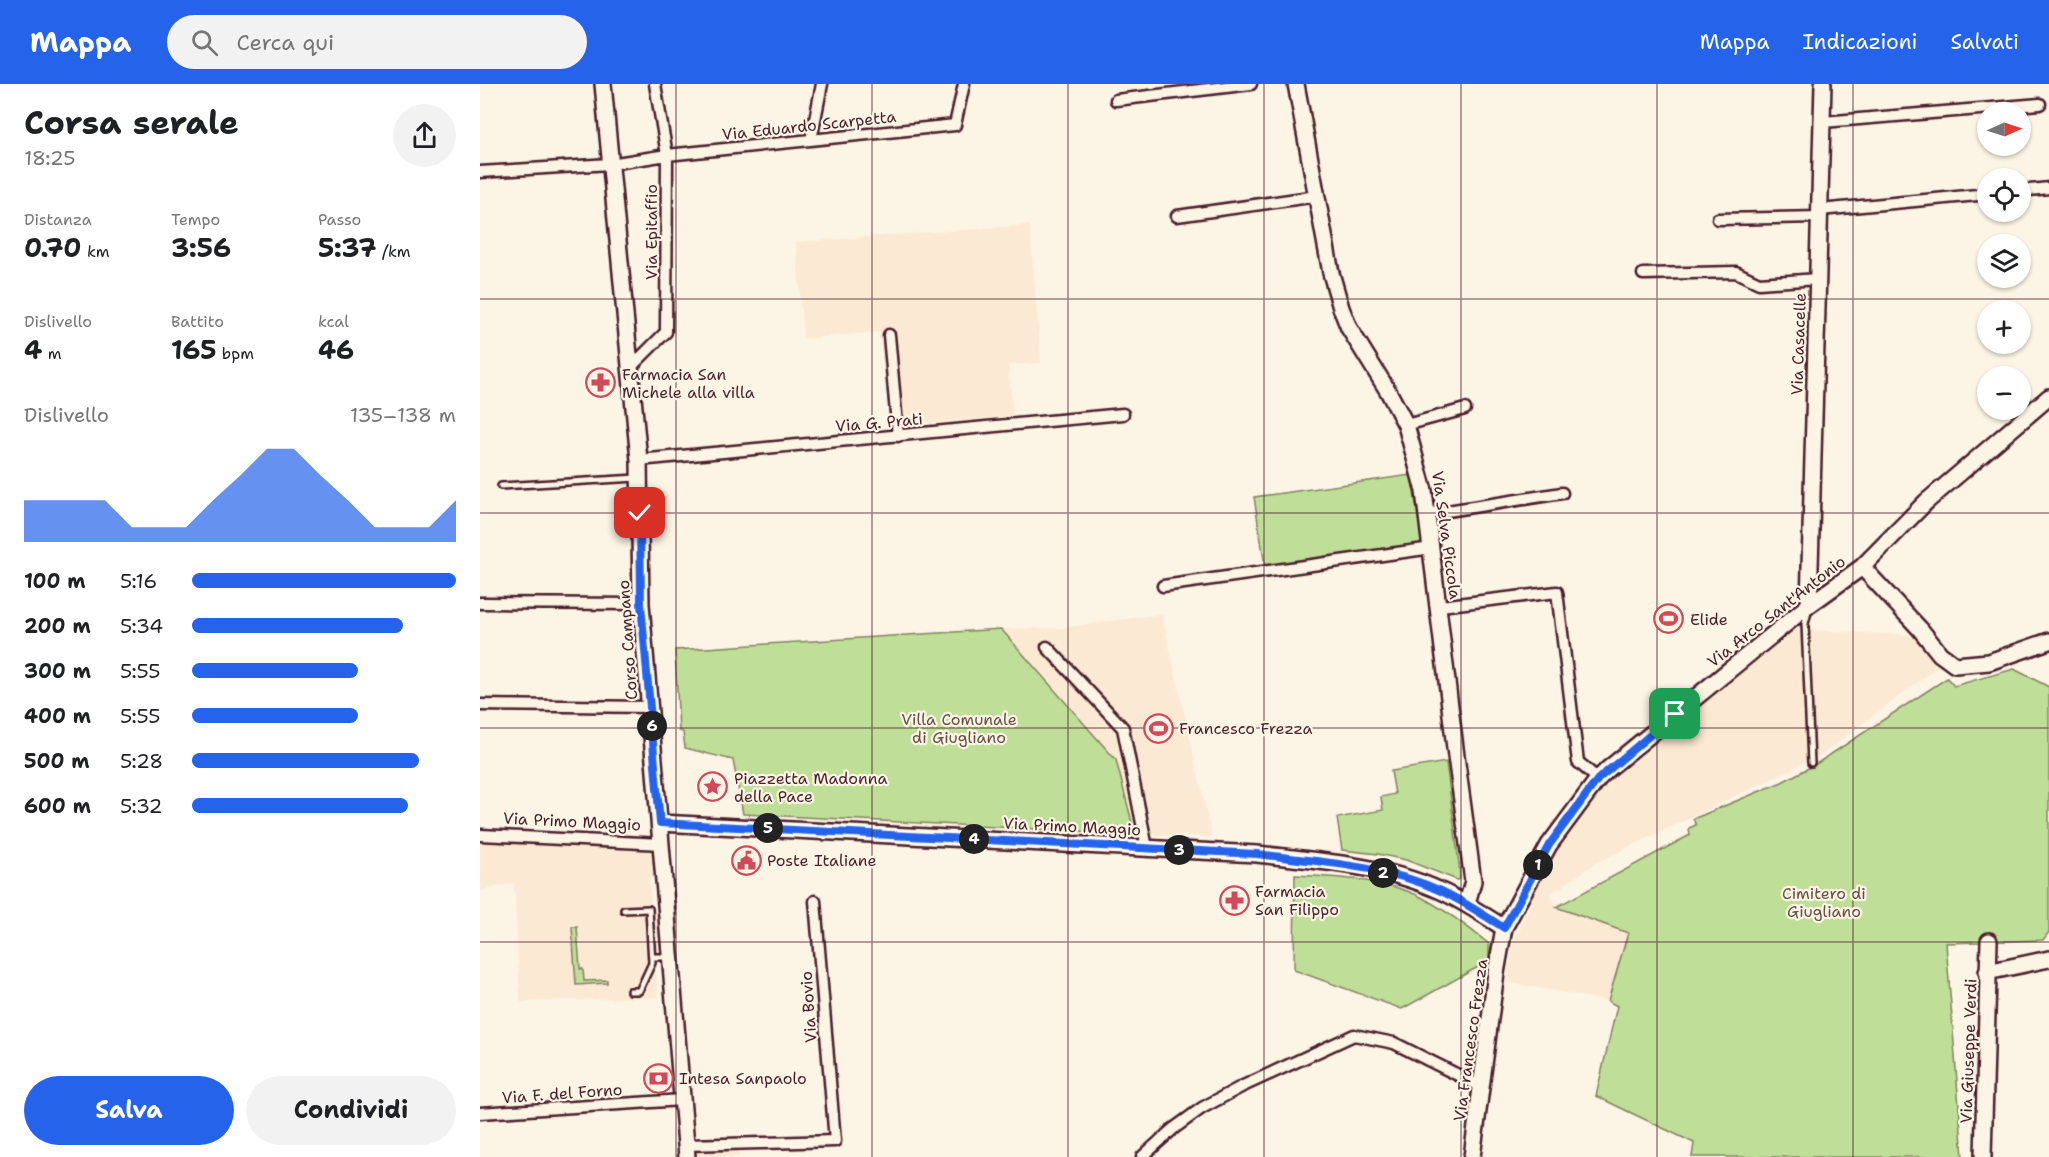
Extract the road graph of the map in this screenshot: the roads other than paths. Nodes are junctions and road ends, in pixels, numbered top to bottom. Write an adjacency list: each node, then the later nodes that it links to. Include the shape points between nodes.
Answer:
1 (603, 84): 13 (street, Corso Campano)
2 (655, 84): 12 (street, Via Epitaffio)
3 (822, 84): 11 (street)
4 (964, 84): 11 (street, Via Eduardo Scarpetta, via 955,125)
5 (1251, 84): 8 (street)
6 (1296, 84): 18 (street, Via Selva Piccola)
7 (1823, 84): 10 (street, Via Casacelle)
8 (1116, 100)
9 (2040, 104): 10 (street)
10 (1823, 122): 19 (street, Via Casacelle)
11 (811, 140): 12 (street, Via Eduardo Scarpetta)
12 (667, 155): 13 (street, Via Eduardo Scarpetta); 25 (street, Via Epitaffio, via 666,332)
13 (610, 164): 14 (street, Via Eduardo Scarpetta); 25 (street, Corso Campano)
14 (480, 172)
15 (2049, 188): 16 (street)
16 (2031, 190)
17 (1977, 195): 19 (street)
18 (1317, 196): 20 (street); 29 (street, Via Selva Piccola, via 1341,308)
19 (1820, 214): 21 (street); 23 (street, Via Casacelle)
20 (1177, 216)
21 (1718, 219)
22 (1643, 274): 23 (street, via 1736,272 1760,283)
23 (1818, 279): 41 (street, Via Casacelle)
24 (889, 335): 30 (street)
25 (631, 367): 31 (street, Corso Campano)
26 (2049, 397): 37 (street, Via Arco Sant'Antonio, via 1926,502)
27 (1465, 409): 29 (street)
28 (1123, 414): 30 (street, Via G. Prati)
29 (1406, 425): 35 (street, Via Selva Piccola)
30 (898, 436): 31 (street, Via G. Prati)
31 (639, 460): 32 (street, Corso Campano)
32 (639, 478): 33 (lane); 40 (street, Corso Campano)
33 (501, 486)
34 (1562, 494): 35 (street)
35 (1428, 514): 36 (street, Via Selva Piccola)
36 (1432, 548): 38 (street); 42 (street, Via Selva Piccola)
37 (1862, 567): 41 (street, Via Arco Sant'Antonio); 43 (street, via 1940,654 1955,665 1989,662)
38 (1163, 586)
39 (480, 603): 40 (street)
40 (641, 604): 46 (street, Corso Campano)
41 (1809, 605): 47 (lane, via 1805,624); 48 (street, Via Arco Sant'Antonio)
42 (1440, 606): 48 (street, via 1557,592 1578,762); 54 (street, Via Selva Piccola, via 1473,881)
43 (2049, 641)
44 (1047, 646): 52 (street, via 1123,728)
45 (480, 705): 46 (street)
46 (650, 707): 49 (street, Corso Campano)
47 (1811, 763)
48 (1598, 779): 56 (street, Via Arco Sant'Antonio, via 1549,845)
49 (660, 823): 51 (street, Corso Campano); 52 (street, Via Primo Maggio)
50 (480, 835): 51 (street, Via Primo Maggio)
51 (662, 844): 59 (street, Corso Campano)
52 (1147, 848): 54 (street, Via Primo Maggio, via 1257,854 1350,866 1399,876)
53 (815, 901): 66 (street, Via Bovio, via 835,1141)
54 (1467, 904): 56 (street, Via Primo Maggio)
55 (624, 910): 58 (lane, via 650,909)
56 (1504, 928): 63 (street, Via Francesco Frezza)
57 (1989, 941): 61 (street)
58 (651, 957): 59 (lane); 62 (lane, via 639,991)
59 (671, 957): 64 (street, Corso Campano)
60 (2049, 959): 61 (street, Via Giuseppe Verdi)
61 (1988, 972): 69 (street, Via Giuseppe Verdi)
62 (630, 992)
63 (1480, 1086): 67 (street, via 1394,1043 1354,1035 1202,1108); 68 (street, Via Francesco Frezza)
64 (682, 1100): 65 (street, Via F. del Forno); 66 (street, Corso Campano)
65 (480, 1113)
66 (686, 1151)
67 (1142, 1157)
68 (1472, 1157)
69 (1983, 1157)

